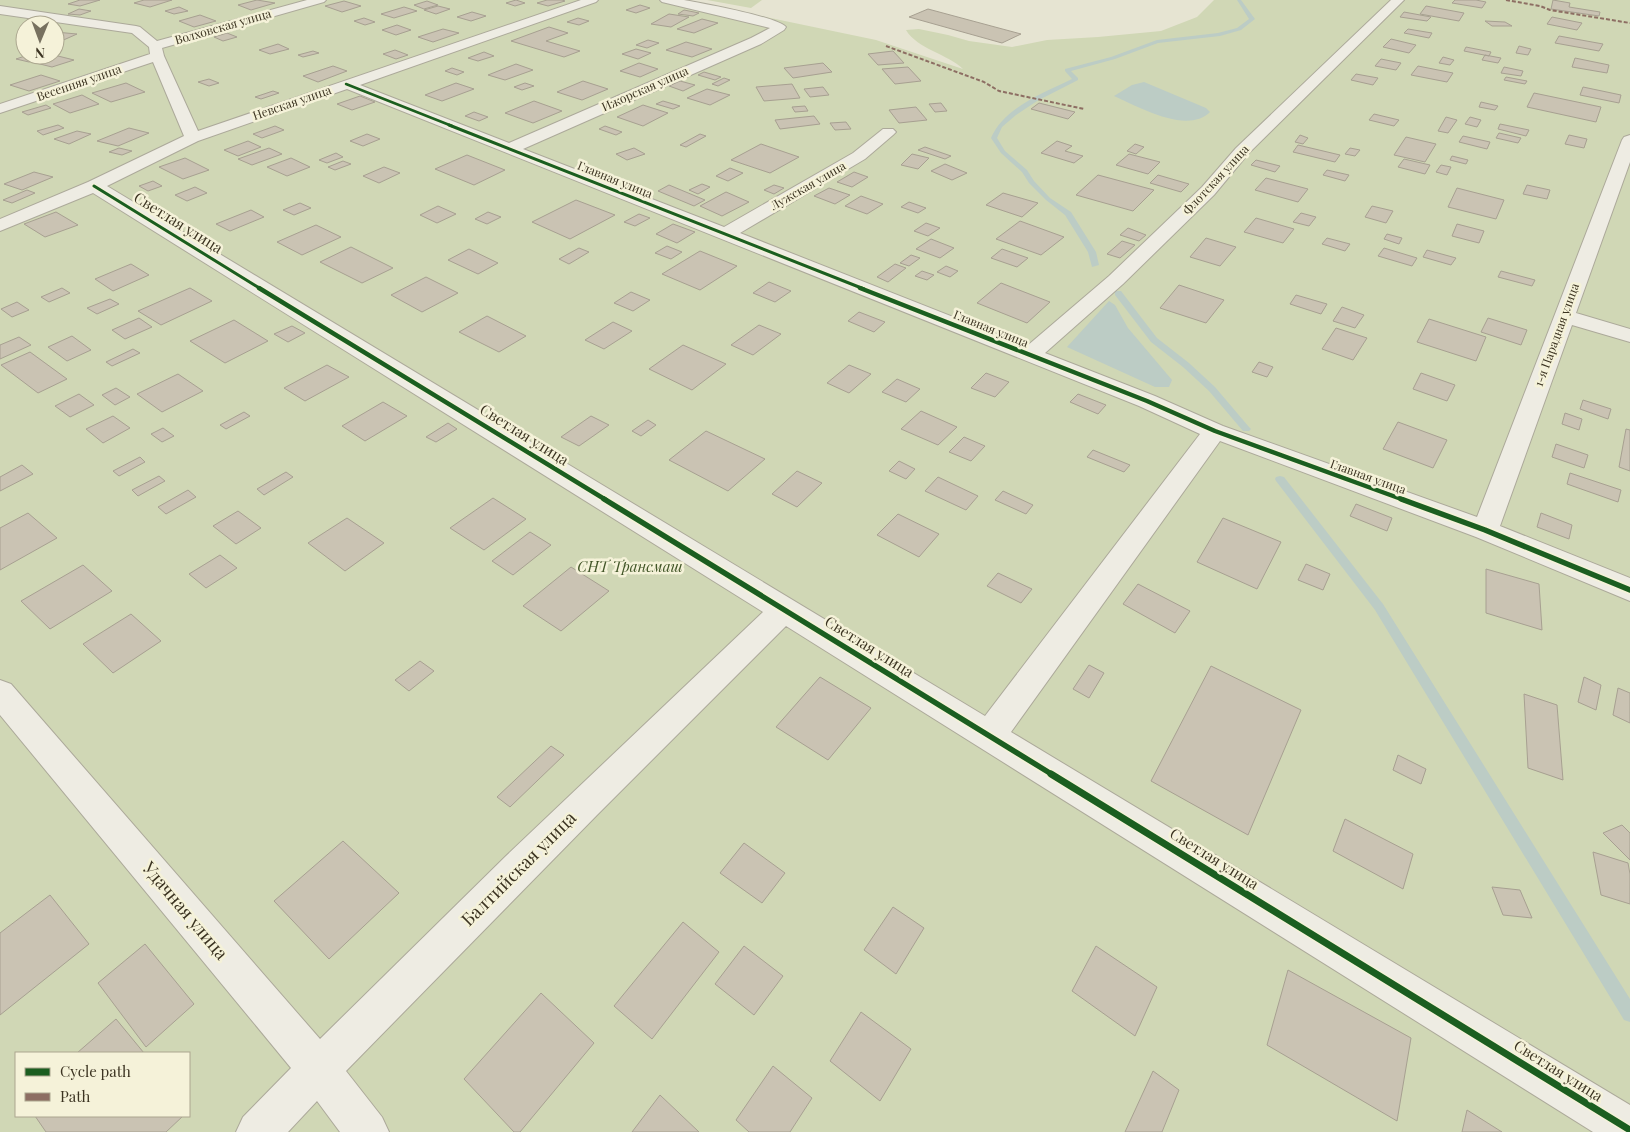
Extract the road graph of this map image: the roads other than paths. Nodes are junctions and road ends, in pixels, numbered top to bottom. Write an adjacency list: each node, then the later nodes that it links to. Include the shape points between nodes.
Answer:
1 (320, 0): 7 (street, Волховская улица)
2 (592, 0): 8 (street, Невская улица)
3 (666, 0): 13 (street, Ижорская улица, via 780,27 747,45)
4 (1398, 0): 20 (street, Флотская улица, via 1242,151 1208,192 1116,280)
5 (40, 2): 6 (street)
6 (1, 11): 7 (street, via 136,30)
7 (156, 51): 9 (street, Весенняя улица); 11 (street)
8 (346, 84): 11 (street, Невская улица); 13 (street, Главная улица)
9 (0, 109)
10 (888, 132): 17 (street, Лужская улица, via 859,156)
11 (193, 138): 14 (street, Невская улица)
12 (1630, 140): 15 (street, 1-я Парадная улица)
13 (510, 149): 17 (street, Главная улица)
14 (94, 186): 16 (street, Невская улица); 24 (street, Светлая улица)
15 (1621, 193): 18 (street, 1-я Парадная улица)
16 (0, 226)
17 (724, 235): 20 (street, Главная улица)
18 (1564, 316): 19 (street); 22 (street, 1-я Парадная улица)
19 (1630, 336)
20 (1028, 355): 21 (street, Главная улица)
21 (1216, 431): 22 (street, Главная улица); 26 (street)
22 (1485, 530): 23 (street, Главная улица)
23 (1630, 590)
24 (784, 610): 26 (street, Светлая улица); 27 (street, Балтийская улица)
25 (0, 692): 27 (street, Удачная улица)
26 (989, 736): 28 (street, Светлая улица)
27 (319, 1069): 29 (street, Балтийская улица); 30 (street, Удачная улица)
28 (1630, 1130)
29 (258, 1132)
30 (367, 1132)

